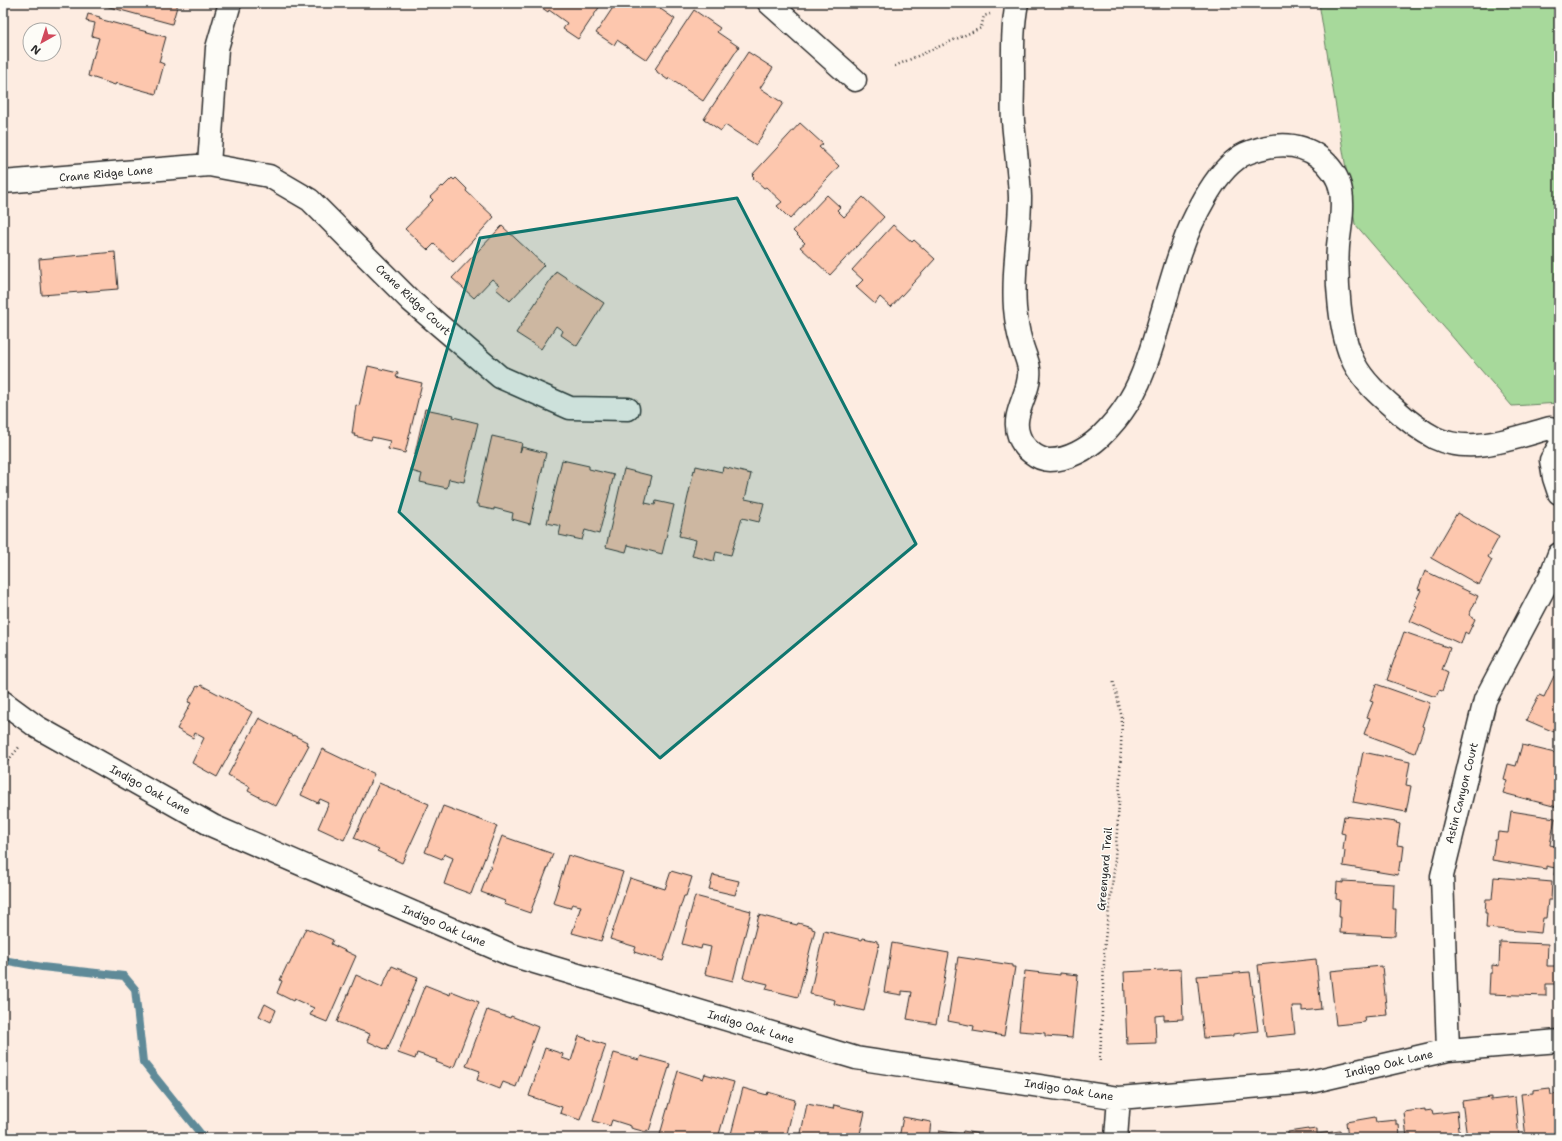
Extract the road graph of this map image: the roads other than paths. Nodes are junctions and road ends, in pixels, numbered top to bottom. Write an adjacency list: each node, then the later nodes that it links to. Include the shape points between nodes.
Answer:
1 (230, 3): 5 (street, via 217,48)
2 (769, 3): 4 (street)
3 (1016, 7): 8 (street, via 1013,29 1013,119 1020,197 1015,307 1020,339 1029,369 1028,384 1018,412 1016,428 1020,441 1028,450 1039,458 1050,460 1075,454 1092,444 1122,413 1147,364 1180,249 1191,222 1214,182 1241,156 1279,145 1306,149 1320,157 1332,170 1341,187 1338,252 1341,314 1353,360 1367,383 1411,422 1436,438 1457,445 1500,442 1550,428)
4 (855, 80)
5 (209, 165): 6 (street, Crane Ridge Lane); 7 (street, Crane Ridge Court, via 269,176 310,200 411,301 500,376 570,408)
6 (3, 182)
7 (628, 408)
8 (1559, 434)
9 (1559, 447): 10 (street, via 1551,460)
10 (1559, 493)
11 (1559, 554): 14 (street, Astin Canyon Court, via 1550,577 1485,700 1442,876)
12 (3, 702): 15 (street, Indigo Oak Lane, via 37,726 213,826 511,955 856,1058)
13 (1559, 1041): 14 (street, Indigo Oak Lane)
14 (1448, 1050): 15 (street, Indigo Oak Lane, via 1310,1082)
15 (1119, 1098): 16 (street)
16 (1116, 1138)

